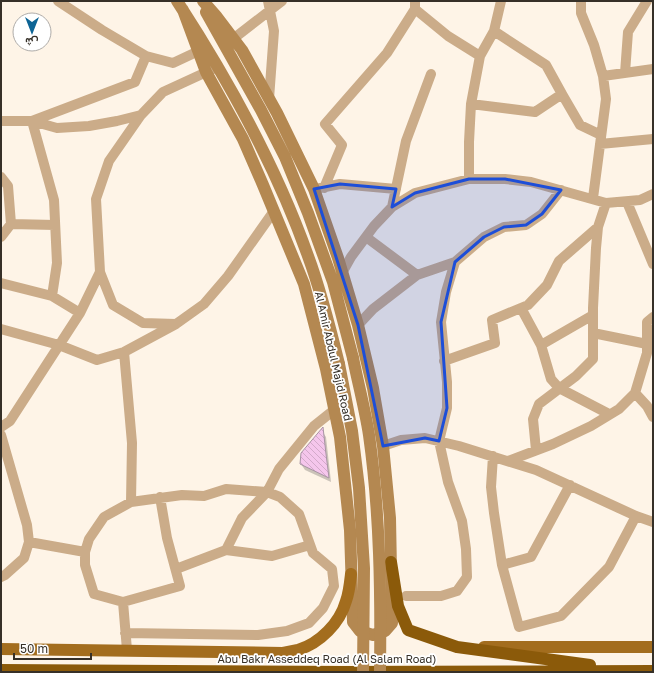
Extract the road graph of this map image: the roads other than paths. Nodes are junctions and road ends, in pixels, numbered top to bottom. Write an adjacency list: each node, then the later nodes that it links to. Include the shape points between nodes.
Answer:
1 (58, 1): 14 (street)
2 (200, 1): 105 (street, Al Amir Abdul Majid Road, bridge, via 285,157 333,282 369,434 380,587)
3 (204, 1): 12 (street)
4 (282, 1): 10 (street)
5 (501, 1): 11 (street)
6 (581, 1): 21 (street, via 581,13)
7 (647, 1): 19 (street, via 628,32)
8 (415, 5): 15 (street, via 448,36); 32 (street, via 387,53 325,124 342,145)
9 (180, 6): 13 (street)
10 (269, 6): 12 (street); 23 (street, via 274,31)
11 (494, 31): 15 (street); 22 (street, via 546,65)
12 (234, 39): 23 (street)
13 (203, 49): 14 (street, via 173,62); 16 (street, Al Amir Abdul Majid Road); 18 (street)
14 (146, 56): 27 (street, via 135,82)
15 (480, 56): 24 (street)
16 (218, 66): 18 (street); 104 (street, Al Amir Abdul Majid Road, bridge, via 256,134 288,204 322,297 339,364 352,431 359,488 364,568)
17 (653, 69): 19 (street)
18 (206, 72): 25 (street, via 163,92); 40 (street, via 243,139)
19 (625, 73): 21 (street)
20 (431, 74): 33 (street, via 406,141)
21 (603, 76): 29 (street, via 606,99)
22 (562, 94): 24 (street, via 535,112); 29 (street, via 580,125)
23 (269, 99): 32 (street)
24 (471, 104): 31 (street)
25 (141, 115): 27 (street, via 89,126 57,128); 48 (street, via 109,161 96,199)
26 (1, 121): 27 (street)
27 (32, 121): 42 (street, via 54,200)
28 (653, 139): 29 (street)
29 (600, 140): 36 (street)
30 (1, 177): 41 (street, via 8,186)
31 (468, 179): 34 (street, via 531,182); 39 (street, via 415,193)
32 (319, 189): 33 (street, via 340,184); 49 (street)
33 (396, 190): 39 (street)
34 (561, 190): 36 (street); 46 (street, via 542,214 526,225 497,230 484,237)
35 (653, 194): 37 (street)
36 (593, 198): 38 (street)
37 (627, 202): 38 (street); 47 (street)
38 (606, 203): 43 (street)
39 (392, 207): 45 (street)
40 (274, 211): 57 (street, via 228,276 204,304); 69 (street, via 304,284)
41 (11, 224): 42 (street); 44 (street)
42 (55, 225): 52 (street, via 57,263)
43 (598, 227): 53 (street, via 559,261 547,285 528,305); 55 (street)
44 (1, 237)
45 (366, 237): 49 (street); 50 (street)
46 (455, 262): 50 (street); 65 (street, via 441,322)
47 (653, 264)
48 (100, 272): 54 (street); 57 (street, via 113,305 143,323)
49 (342, 272): 58 (street)
50 (417, 275): 58 (street, via 372,309)
51 (1, 283): 52 (street)
52 (52, 296): 54 (street)
53 (521, 308): 63 (street); 65 (street, via 492,320 494,343)
54 (80, 313): 62 (street)
55 (593, 314): 60 (street); 63 (street)
56 (653, 317): 61 (street, via 648,322)
57 (176, 324): 64 (street)
58 (358, 325): 75 (street)
59 (1, 330): 62 (street)
60 (593, 333): 61 (street); 66 (street, via 593,359)
61 (647, 344): 67 (street, via 647,353)
62 (59, 345): 64 (street, via 97,360); 72 (street, via 10,421)
63 (541, 345): 66 (street, via 551,379)
64 (124, 352): 82 (street, via 132,443)
65 (444, 361): 74 (street, via 447,408)
66 (559, 388): 70 (street); 76 (street, via 539,404 533,419)
67 (635, 393): 68 (street); 70 (street)
68 (650, 405): 71 (street)
69 (334, 410): 80 (street, via 314,426 279,469); 92 (street, via 340,437 350,530)
70 (609, 414): 76 (street, via 591,426)
71 (653, 417)
72 (1, 427)
73 (1, 435): 85 (street, via 27,525)
74 (439, 441): 75 (street, via 425,438 401,440); 77 (street); 94 (street, via 448,482 462,521 467,577 457,591 442,596)
75 (384, 446): 89 (street)
76 (536, 450): 78 (street)
77 (493, 456): 78 (street); 90 (street, via 491,487)
78 (508, 461): 79 (street)
79 (570, 485): 83 (street); 90 (street, via 531,557)
80 (267, 492): 81 (street, via 226,489 204,496); 86 (street, via 280,497 299,514); 87 (street, via 242,518)
81 (160, 497): 82 (street); 91 (street)
82 (131, 502): 88 (street, via 104,517 89,539)
83 (636, 516): 84 (street); 90 (street, via 609,567 560,616 519,627)
84 (653, 522)
85 (29, 542): 88 (street); 93 (street, via 24,558)
86 (310, 545): 87 (street, via 272,556); 96 (street, via 313,553 332,569 334,586 323,608 309,623 287,632 258,635)
87 (226, 550): 91 (street)
88 (85, 552): 95 (street, via 85,565 94,594)
89 (391, 562): 92 (street, via 392,623 385,631 374,635 360,631 353,622); 97 (highway, via 398,606 408,630)
90 (502, 565)
91 (176, 570): 95 (street, via 180,586)
92 (351, 574): 100 (main road, via 346,602 338,620 325,634 298,650)
93 (1, 577)
94 (406, 596)
95 (123, 602): 96 (street)
96 (125, 633): 100 (street)
97 (457, 647): 98 (main road); 102 (highway)
98 (653, 647)
99 (1, 649): 100 (main road)
100 (127, 650)
101 (1, 670): 102 (highway, Abu Bakr Asseddeq Road (Al Salam Road))
102 (634, 671): 103 (highway, Abu Bakr Asseddeq Road (Al Salam Road))
103 (653, 671)
104 (363, 672)
105 (380, 672)

